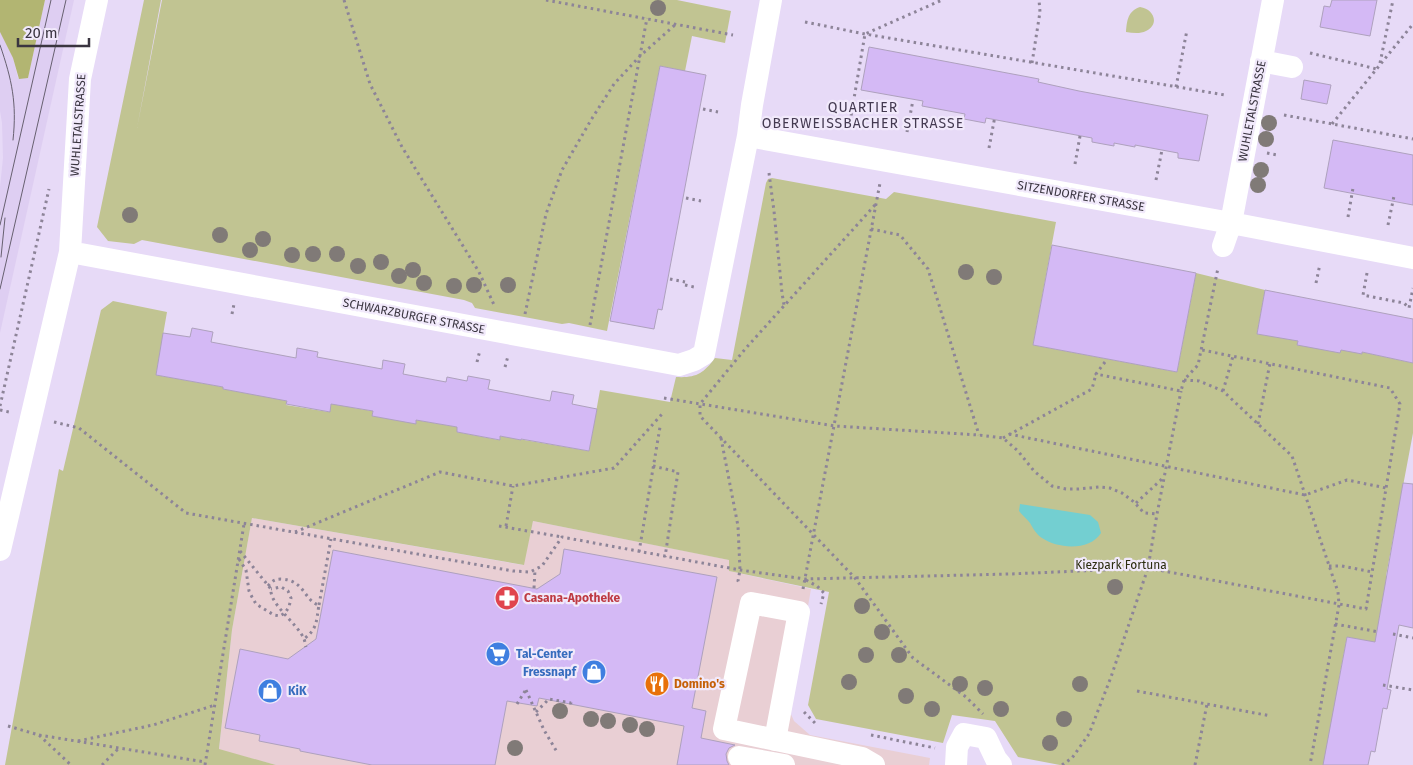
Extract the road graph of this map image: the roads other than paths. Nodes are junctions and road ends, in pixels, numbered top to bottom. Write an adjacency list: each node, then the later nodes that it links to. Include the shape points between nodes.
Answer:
1 (97, 0): 9 (street, WUHLETALSTRASSE, via 80,79)
2 (771, 0): 6 (street, SCHWARZBURGER STRASSE)
3 (1273, 0): 5 (street, WUHLETALSTRASSE)
4 (1298, 60): 5 (street)
5 (1261, 61): 7 (street, WUHLETALSTRASSE)
6 (748, 136): 7 (street, SITZENDORFER STRASSE); 9 (street, SCHWARZBURGER STRASSE, via 704,354 679,365)
7 (1231, 223): 8 (street, WUHLETALSTRASSE); 10 (street, SITZENDORFER STRASSE)
8 (1223, 246)
9 (70, 252): 11 (street)
10 (1413, 258)
11 (0, 550)
12 (774, 740): 12 (street, via 724,729 751,603 809,612); 16 (street, via 862,758)
13 (739, 757): 15 (street)
14 (949, 757): 17 (street, via 964,734 986,738)
15 (784, 765)
16 (874, 765)
17 (1001, 765)

